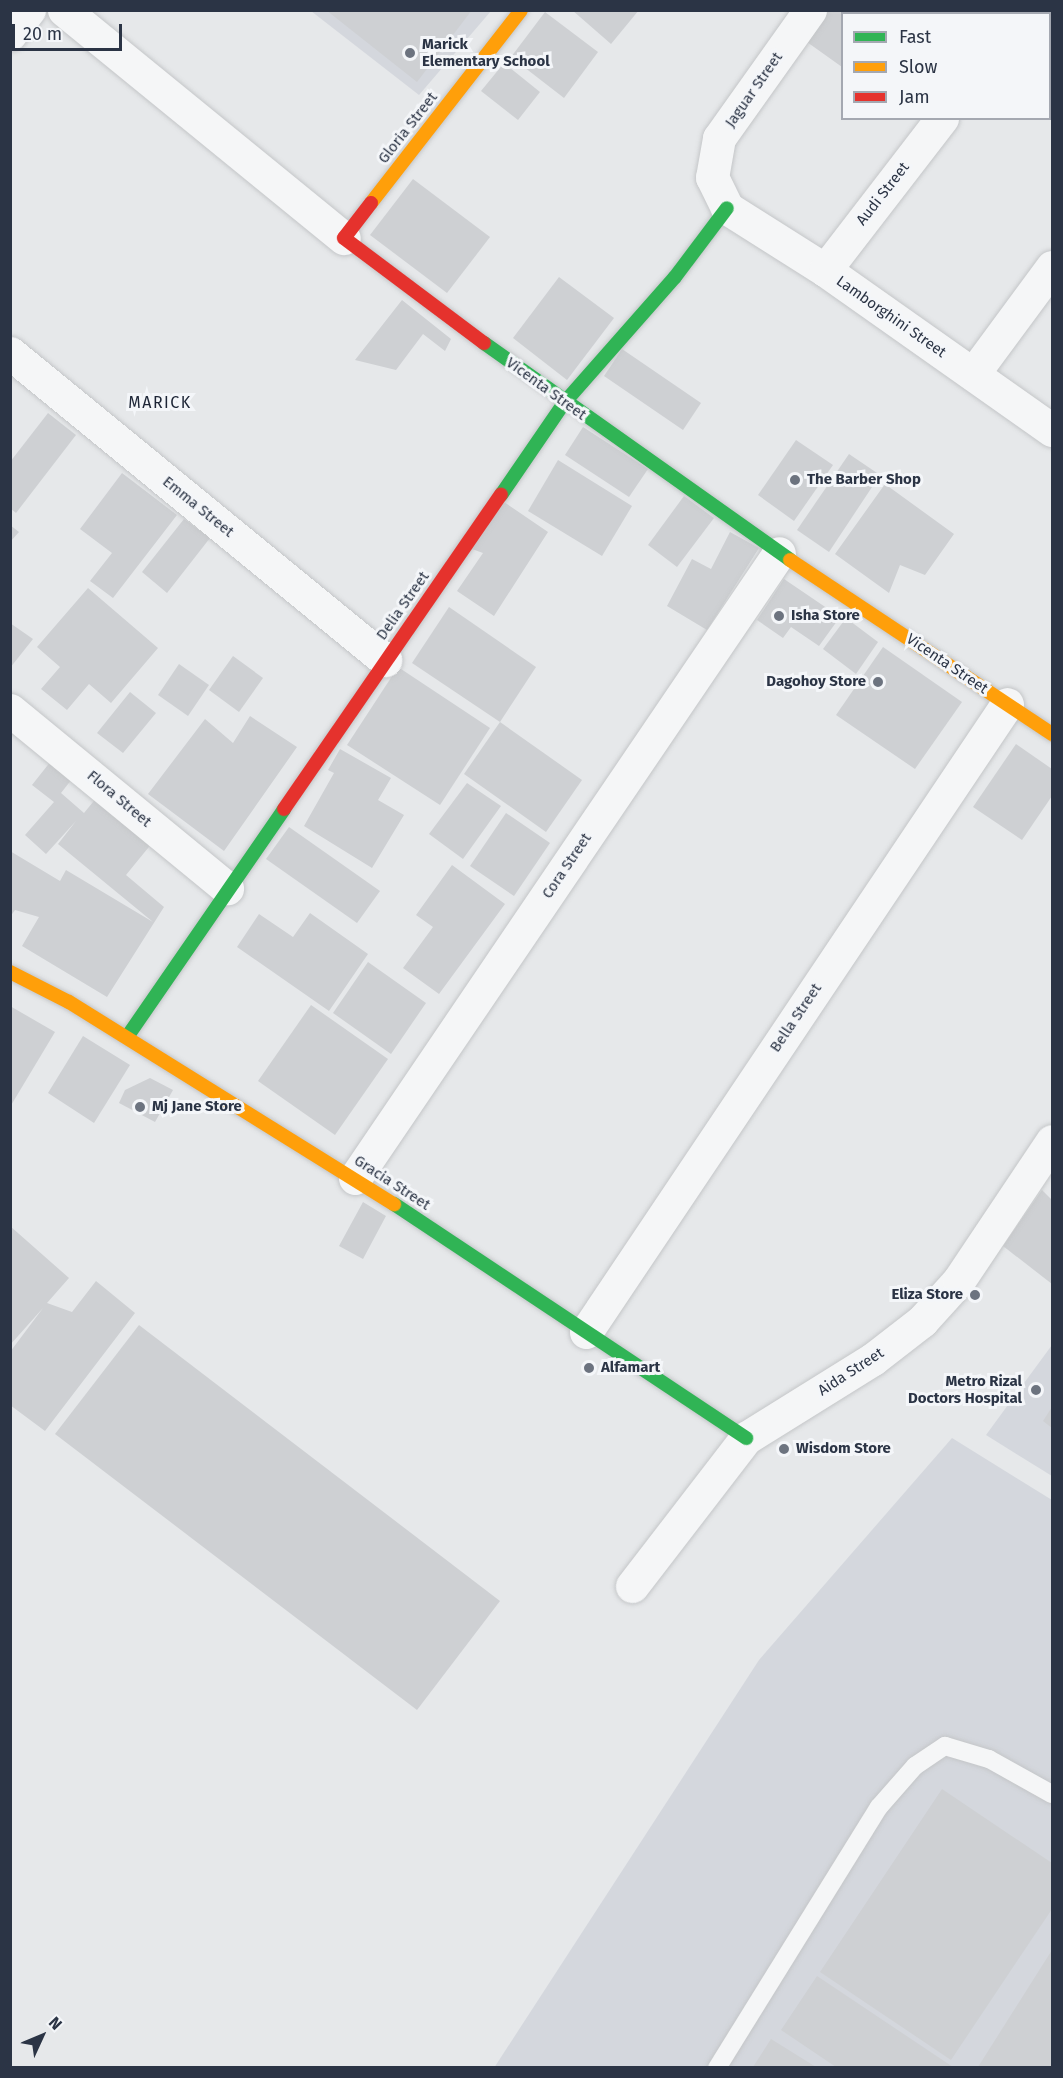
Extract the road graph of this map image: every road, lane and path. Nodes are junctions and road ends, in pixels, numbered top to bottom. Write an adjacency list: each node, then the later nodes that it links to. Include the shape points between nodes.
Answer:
1 (29, 10): 5 (street)
2 (64, 10): 8 (street, Vicenta Street)
3 (521, 10): 8 (street, Gloria Street)
4 (810, 10): 7 (street, Jaguar Street, via 719,138 712,177)
5 (10, 34)
6 (940, 120): 10 (street, Audi Street)
7 (727, 208): 10 (street, Lamborghini Street); 13 (street, Delia Street, via 675,277)
8 (344, 238): 13 (street, Vicenta Street)
9 (1053, 267): 12 (street)
10 (825, 270): 12 (street, Lamborghini Street)
11 (10, 353): 16 (street, Emma Street)
12 (973, 374): 14 (street, Lamborghini Street)
13 (564, 403): 15 (street, Vicenta Street); 16 (street, Delia Street)
14 (1053, 430)
15 (779, 553): 17 (street, Vicenta Street); 24 (street, Cora Street)
16 (385, 660): 20 (street, Delia Street)
17 (1007, 704): 19 (street, Vicenta Street); 25 (street, Bella Street)
18 (10, 710): 20 (street, Flora Street)
19 (1053, 734)
20 (227, 888): 22 (street, Delia Street)
21 (10, 972): 22 (street, Gracia Street)
22 (127, 1037): 24 (street, Gracia Street)
23 (1053, 1141): 26 (street, Aida Street, via 959,1280 922,1322 873,1359)
24 (355, 1178): 25 (street, Gracia Street)
25 (586, 1332): 26 (street, Gracia Street)
26 (746, 1438): 27 (street, Aida Street)
27 (632, 1586)
28 (1053, 1794): 29 (lane, via 989,1759 945,1746 915,1766 879,1807)
29 (717, 2067)

